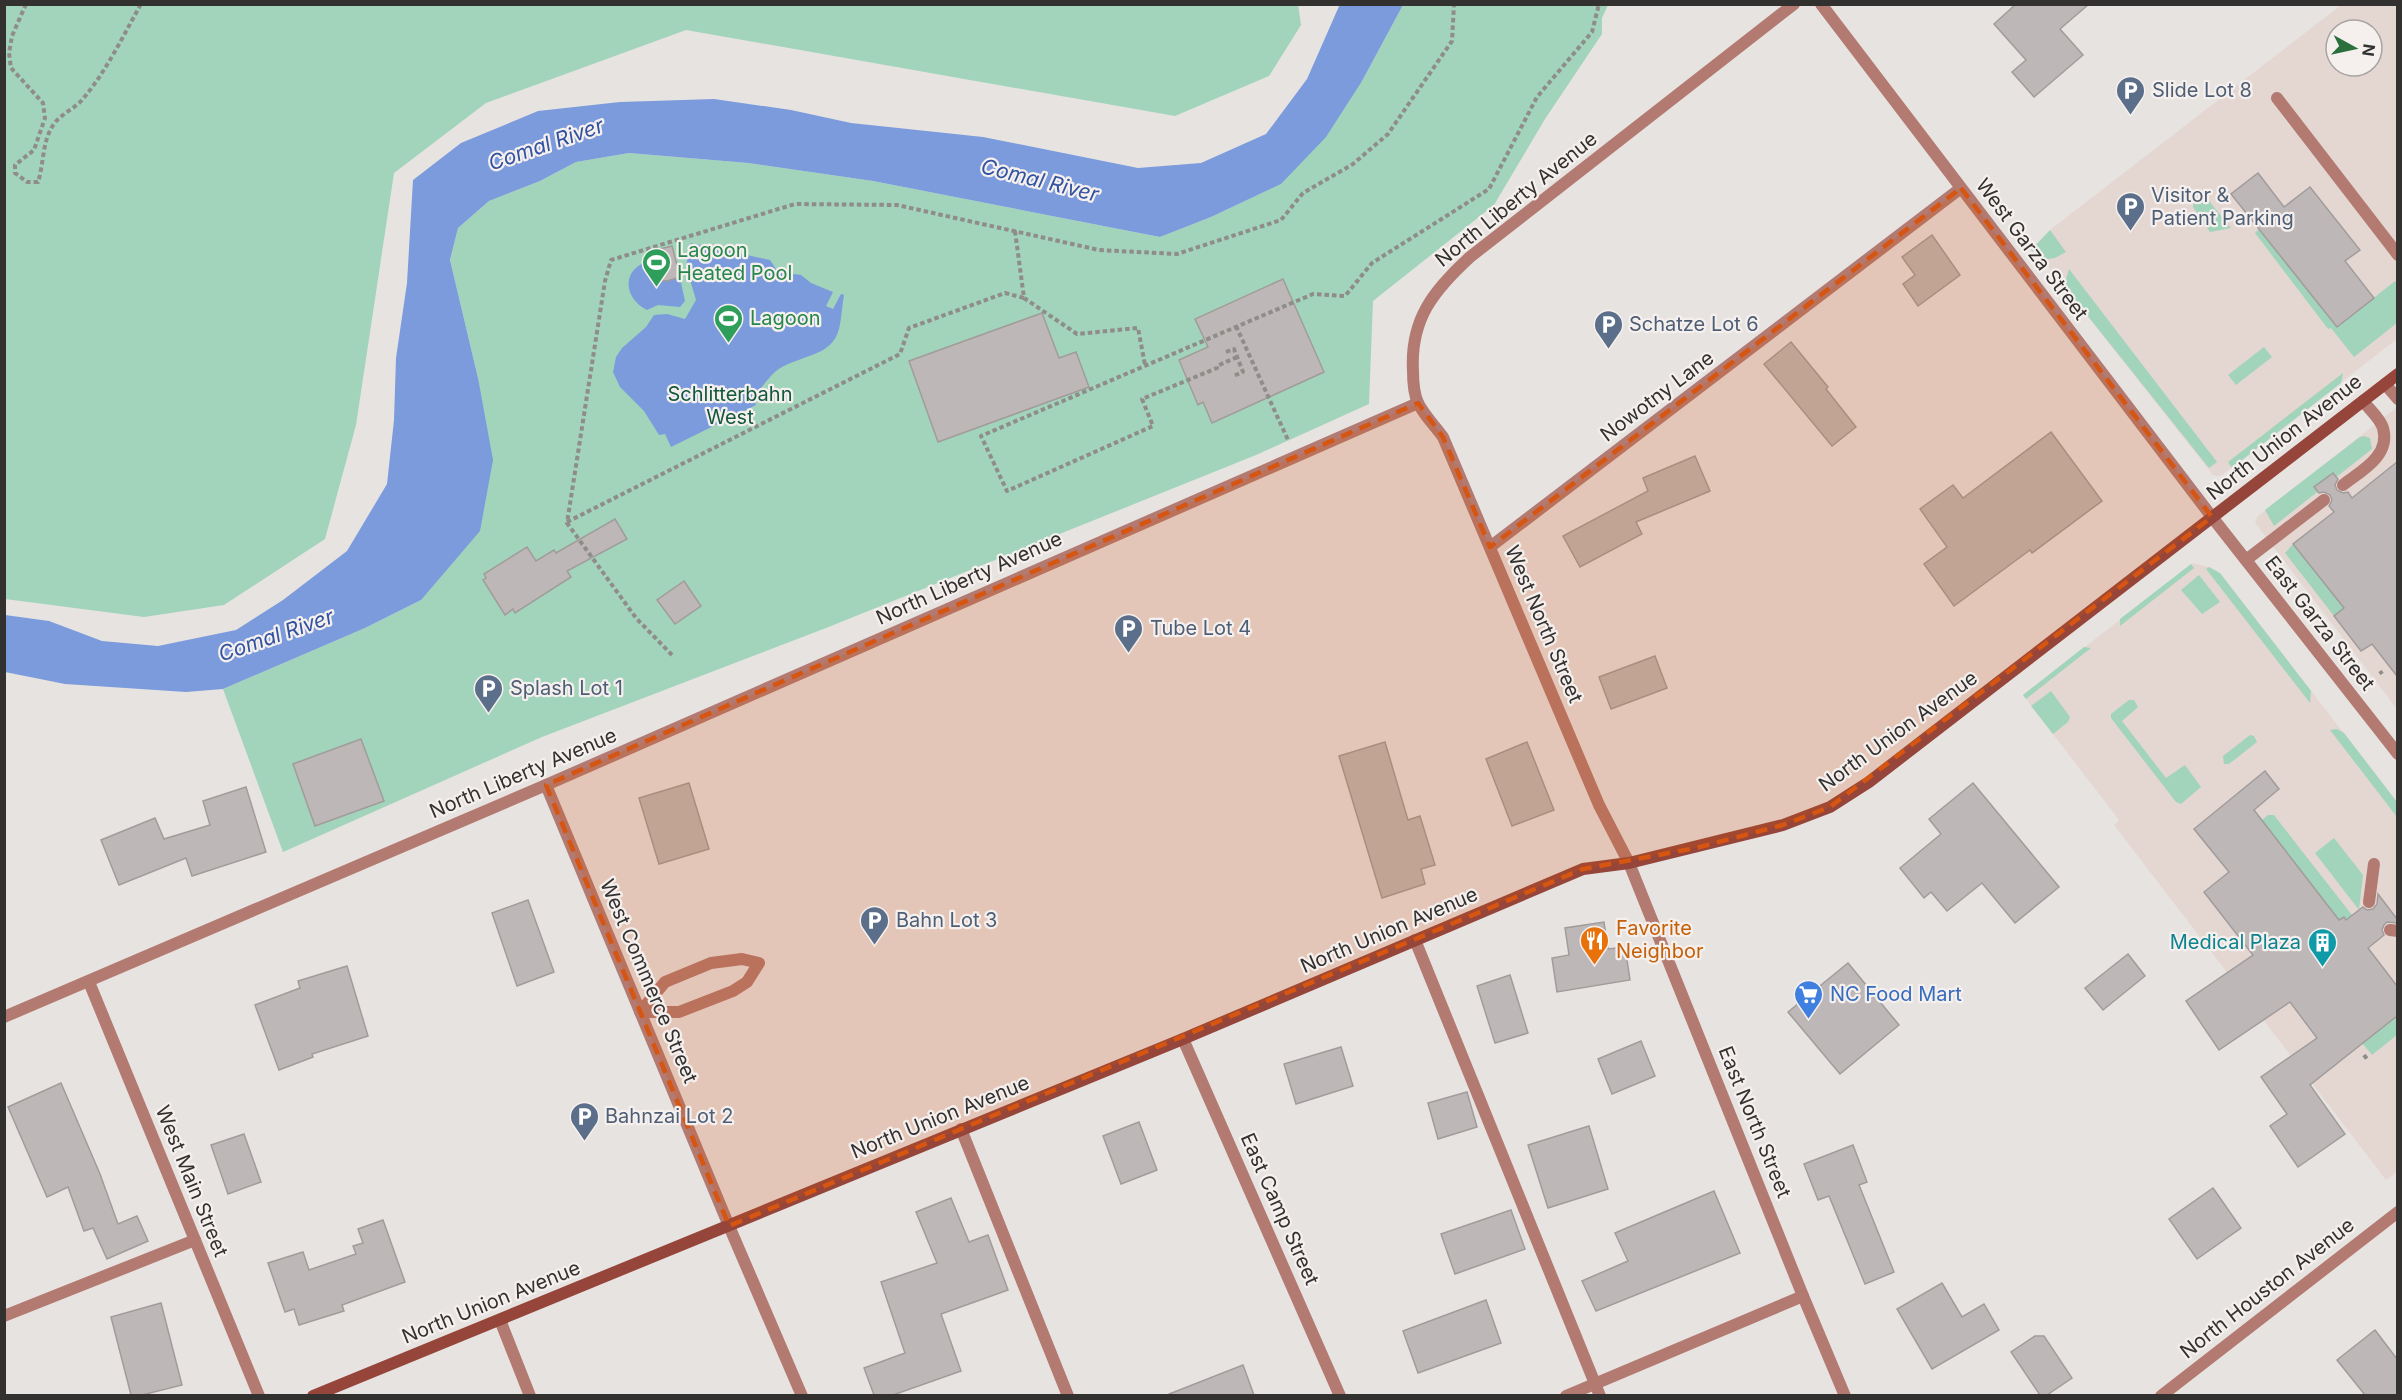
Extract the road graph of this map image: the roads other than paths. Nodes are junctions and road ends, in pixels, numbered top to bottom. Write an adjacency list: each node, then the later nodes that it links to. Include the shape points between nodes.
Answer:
1 (1794, 4): 10 (street, North Liberty Avenue, via 1446,279 1425,309 1415,335 1412,366)
2 (1821, 4): 4 (street, West Garza Street)
3 (2277, 98): 5 (street)
4 (1961, 188): 13 (street, West Garza Street); 14 (street, Nowotny Lane)
5 (2397, 255)
6 (2397, 374): 7 (street, North Union Avenue)
7 (2385, 384): 8 (street); 9 (street, North Union Avenue)
8 (2397, 399)
9 (2363, 401): 11 (street, via 2383,427 2382,450 2378,458); 13 (street, North Union Avenue)
10 (1418, 402): 14 (street, West North Street, via 1443,437); 17 (street, North Liberty Avenue)
11 (2343, 485)
12 (2324, 500): 15 (street)
13 (2212, 517): 15 (street, East Garza Street); 18 (street, North Union Avenue, via 1869,782 1830,807 1783,825)
14 (1490, 547): 18 (street, West North Street, via 1599,805)
15 (2246, 560): 16 (street, East Garza Street)
16 (2397, 754)
17 (546, 785): 22 (street, North Liberty Avenue); 23 (street, West Commerce Street)
18 (1629, 863): 21 (street, North Union Avenue, via 1583,869); 30 (street, East North Street)
19 (2373, 864): 20 (street)
20 (2368, 902)
21 (1415, 940): 25 (street, North Union Avenue); 33 (street)
22 (89, 982): 24 (street, North Liberty Avenue); 29 (street, West Main Street)
23 (640, 1012): 23 (street, via 679,1012 733,991 747,982 759,963 742,959 711,963 665,982); 28 (street, West Commerce Street)
24 (4, 1017)
25 (1183, 1039): 26 (street, North Union Avenue); 39 (street, East Camp Street)
26 (961, 1129): 28 (street, North Union Avenue); 38 (street)
27 (2397, 1212): 43 (street, North Houston Avenue)
28 (729, 1226): 32 (street, North Union Avenue); 37 (street, West Commerce Street)
29 (195, 1240): 31 (street); 34 (street, West Main Street)
30 (1803, 1296): 33 (street); 42 (street, East North Street)
31 (4, 1316)
32 (500, 1320): 35 (street, North Union Avenue); 36 (street)
33 (1595, 1383): 40 (street); 41 (street)
34 (259, 1395)
35 (313, 1395)
36 (530, 1395)
37 (802, 1395)
38 (1068, 1395)
39 (1341, 1395)
40 (1566, 1395)
41 (1600, 1395)
42 (1845, 1395)
43 (2161, 1395)

